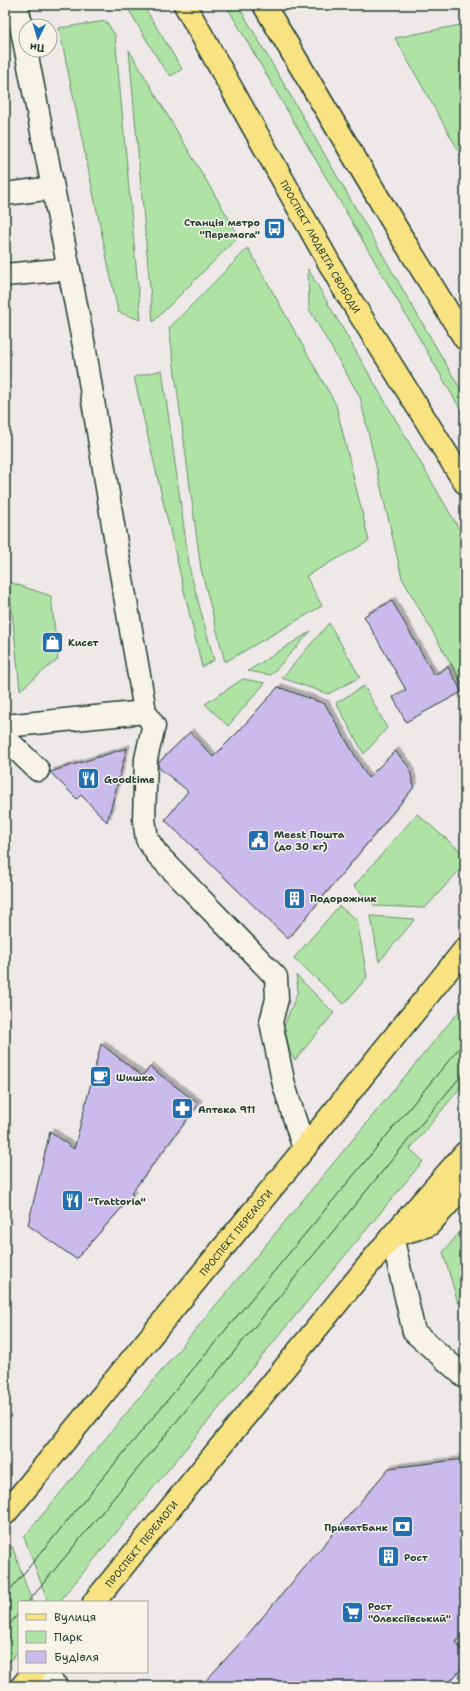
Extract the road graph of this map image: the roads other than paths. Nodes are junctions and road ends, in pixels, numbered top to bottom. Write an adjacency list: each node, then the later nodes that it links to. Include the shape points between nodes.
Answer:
1 (17, 5): 4 (street)
2 (185, 5): 9 (main road, ПРОСПЕКТ ЛЮДВІГА СВОБОДИ, via 342,286)
3 (264, 5): 8 (main road, via 396,229)
4 (53, 188): 5 (street); 6 (street)
5 (5, 194)
6 (69, 269): 7 (street); 10 (street, via 85,351)
7 (5, 275)
8 (465, 339)
9 (465, 483)
10 (144, 712): 11 (street); 15 (street, via 154,726 146,759 144,819 147,839 157,854 276,977 277,998 271,1022 284,1085)
11 (5, 726)
12 (5, 738): 13 (street)
13 (38, 770)
14 (465, 949): 15 (main road, ПРОСПЕКТ ПЕРЕМОГИ)
15 (304, 1149): 20 (main road, ПРОСПЕКТ ПЕРЕМОГИ)
16 (465, 1153): 18 (main road, ПРОСПЕКТ ПЕРЕМОГИ)
17 (465, 1185): 18 (main road, via 429,1225)
18 (392, 1236): 19 (street, via 414,1332); 21 (main road, ПРОСПЕКТ ПЕРЕМОГИ)
19 (465, 1376)
20 (5, 1514)
21 (95, 1601)
22 (33, 1673): 24 (main road)
23 (41, 1673): 25 (street)
24 (22, 1686)
25 (56, 1686)

